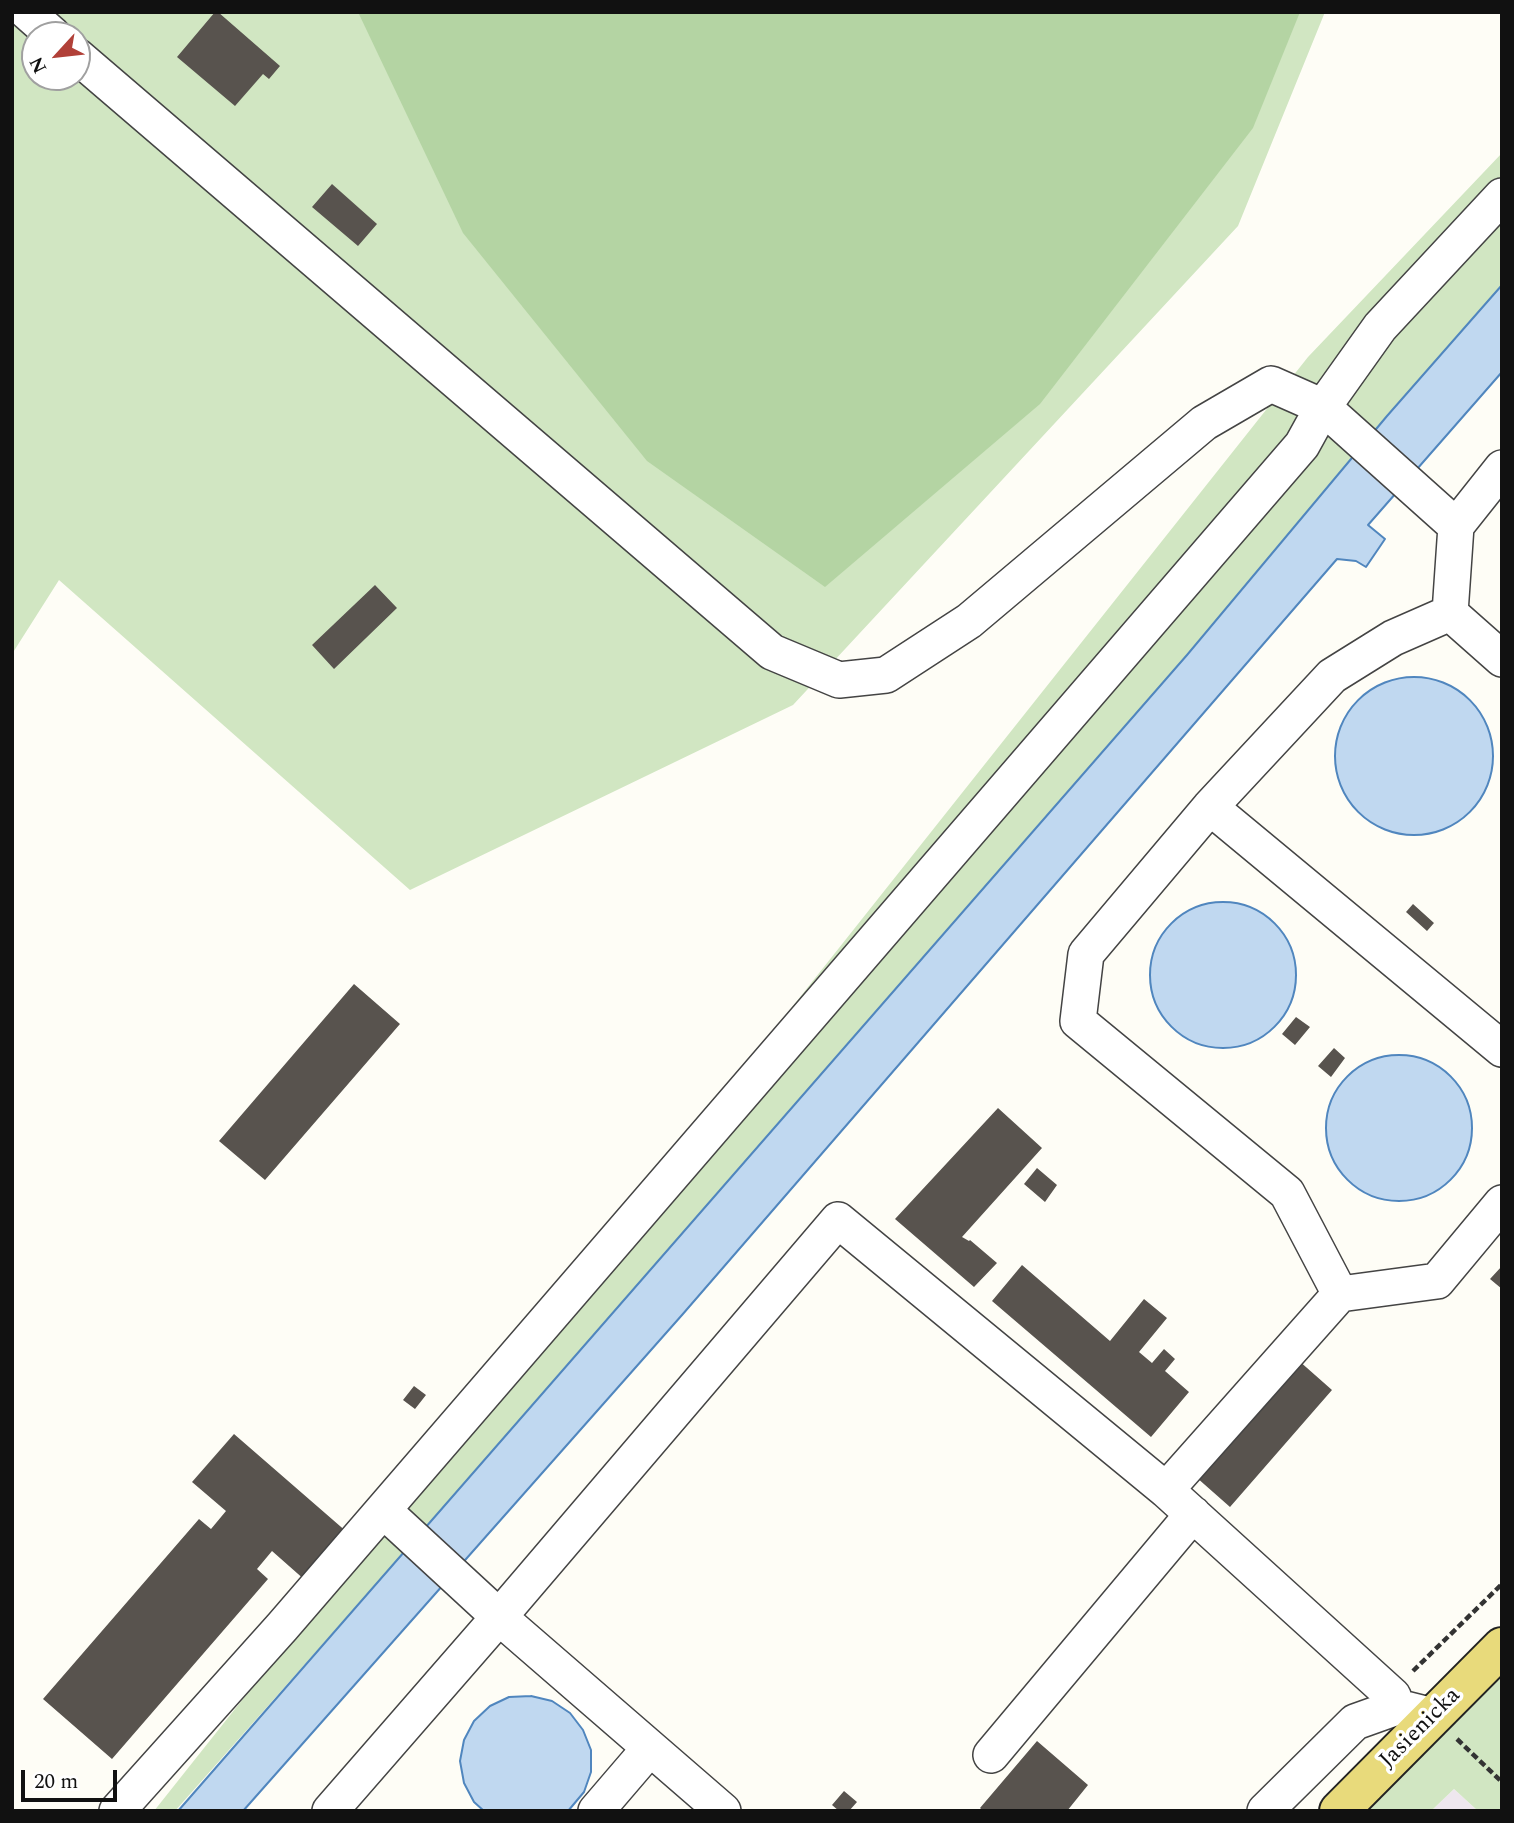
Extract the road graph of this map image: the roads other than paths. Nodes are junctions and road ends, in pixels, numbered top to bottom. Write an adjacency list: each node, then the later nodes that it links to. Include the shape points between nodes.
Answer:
1 (91, 68): 3 (lane, via 772,652 839,680 886,675 969,621 1204,423 1271,384)
2 (1502, 196): 3 (lane, via 1380,327)
3 (1323, 407): 5 (lane); 13 (lane, via 1302,445)
4 (1502, 468): 5 (lane)
5 (1456, 526): 6 (lane)
6 (1450, 613): 7 (lane); 8 (lane, via 1393,638 1332,676)
7 (1502, 659)
8 (1210, 807): 9 (lane); 11 (lane, via 1086,954 1078,1021 1287,1193)
9 (1502, 1049)
10 (1502, 1203): 11 (lane, via 1437,1282)
11 (1340, 1294): 12 (lane)
12 (1166, 1490): 14 (lane); 15 (lane, via 838,1220)
13 (383, 1510): 15 (lane); 21 (lane)
14 (1193, 1514): 17 (lane, via 1393,1696); 20 (lane)
15 (499, 1617): 19 (lane); 22 (lane)
16 (1502, 1647): 18 (main road, Jasienicka)
17 (1397, 1707): 18 (lane); 25 (lane, via 1355,1722)
18 (1434, 1716): 26 (main road, Jasienicka)
19 (650, 1748): 23 (lane); 24 (lane)
20 (991, 1755)
21 (117, 1811)
22 (330, 1811)
23 (596, 1811)
24 (723, 1811)
25 (1265, 1811)
26 (1339, 1811)

